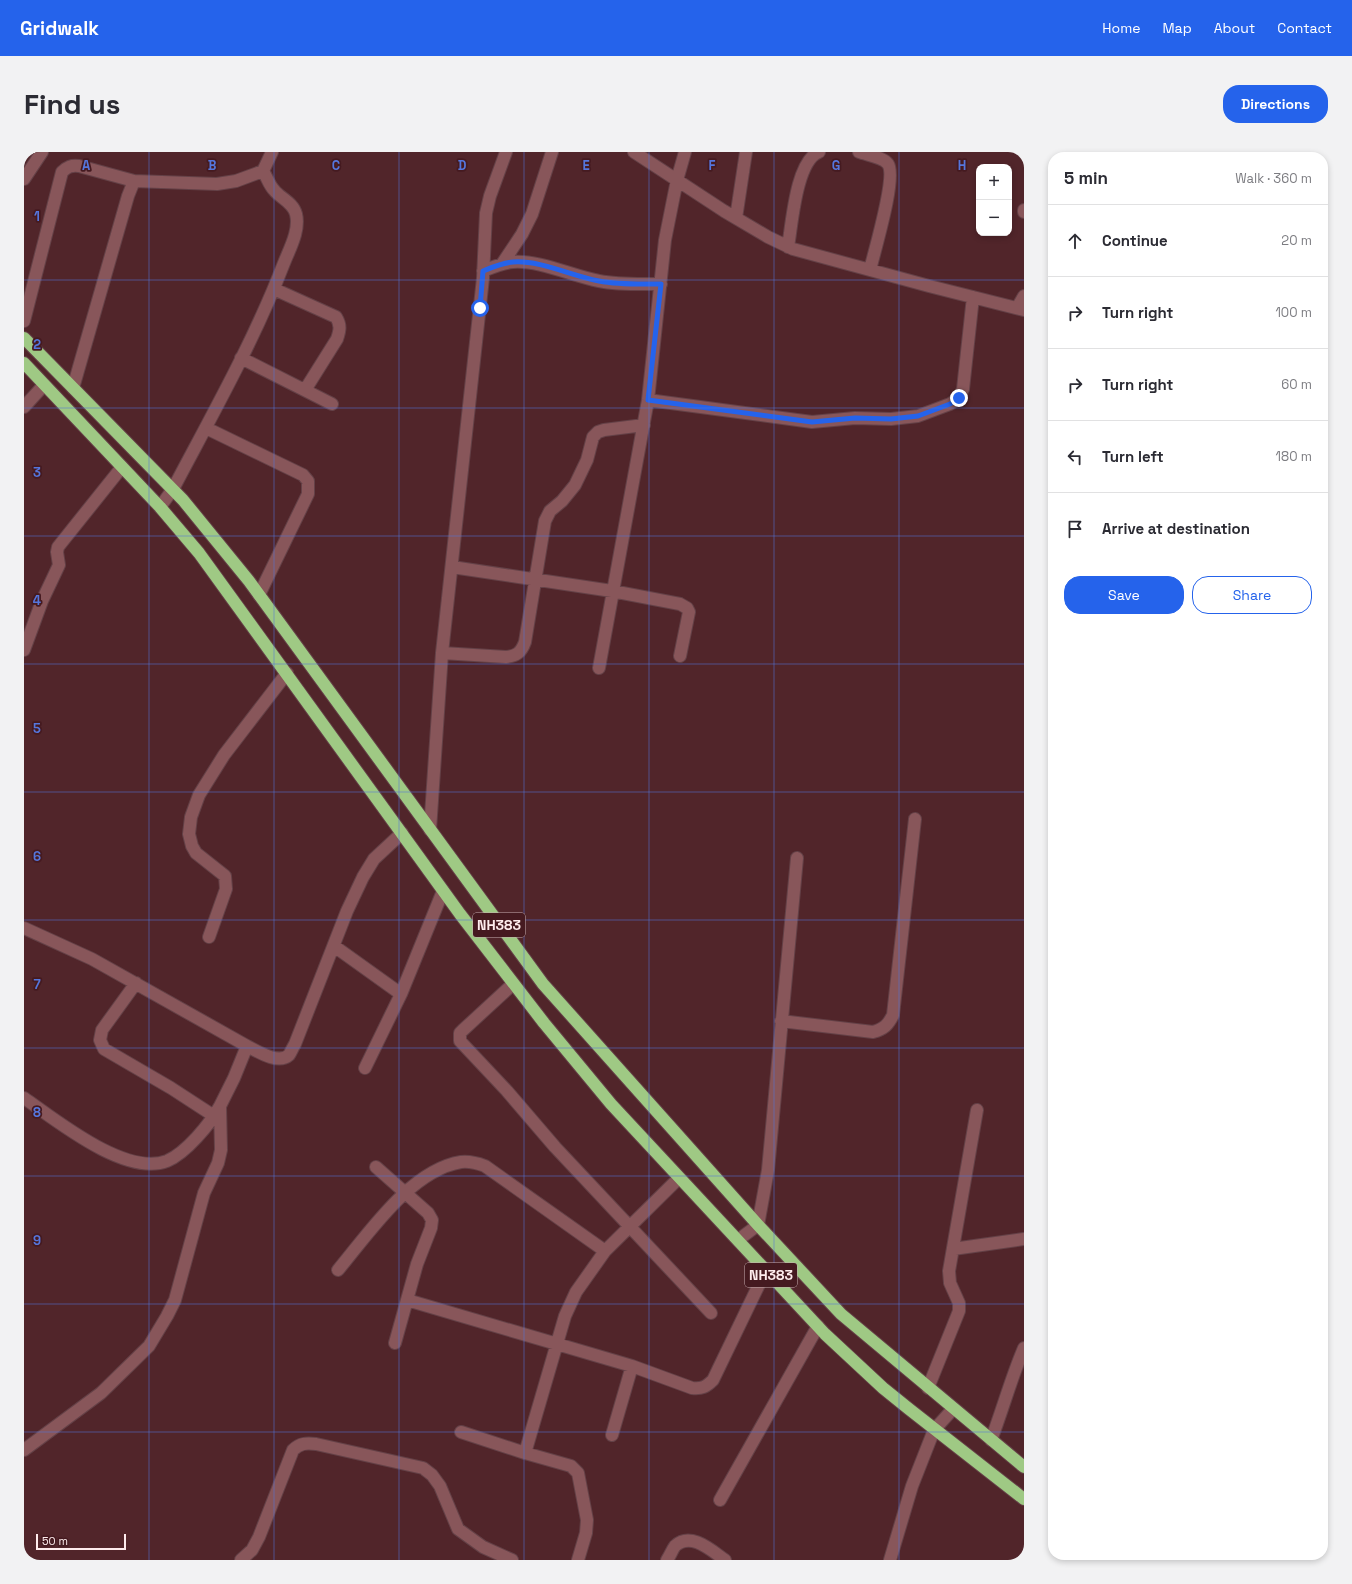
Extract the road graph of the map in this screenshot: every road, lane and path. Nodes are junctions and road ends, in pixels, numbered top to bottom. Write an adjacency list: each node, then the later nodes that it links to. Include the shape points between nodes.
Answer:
1 (42, 152): 11 (street)
2 (272, 152): 10 (street)
3 (506, 152): 18 (street, via 486,213)
4 (552, 152): 16 (street, via 532,214)
5 (634, 152): 12 (street)
6 (686, 152): 12 (street)
7 (746, 152): 14 (street)
8 (819, 152): 15 (street, via 806,164 800,178)
9 (859, 152): 17 (street, via 885,161 891,173 890,188)
10 (263, 171): 13 (street, via 236,181 217,184); 20 (street, via 273,190 293,206 297,221 293,240)
11 (24, 179)
12 (677, 180): 14 (street); 19 (street, via 665,240)
13 (134, 181): 24 (street, via 73,165 62,172); 29 (street)
14 (736, 218): 15 (street)
15 (788, 247): 17 (street)
16 (502, 264): 18 (street); 19 (street, via 533,263 600,281)
17 (870, 270): 22 (street)
18 (483, 271): 39 (street)
19 (661, 284): 31 (street)
20 (274, 289): 26 (street); 30 (street, via 336,317 340,323 337,338)
21 (1024, 296): 23 (street)
22 (973, 297): 23 (street); 31 (street, via 964,389 959,398 950,404 918,416 812,422)
23 (1020, 309)
24 (24, 322)
25 (24, 338): 29 (highway, NH383)
26 (241, 358): 30 (street); 35 (street)
27 (24, 363): 28 (highway, NH383)
28 (44, 385): 33 (street); 36 (highway, NH383)
29 (73, 388): 37 (highway, NH383)
30 (305, 390): 32 (street)
31 (648, 400): 34 (street)
32 (332, 404)
33 (24, 407)
34 (644, 425): 40 (street, via 604,430 594,437 575,485 550,511); 41 (street)
35 (206, 428): 37 (street); 42 (street, via 303,475 308,481 308,494)
36 (122, 467): 38 (highway, NH383); 43 (street, via 58,547 59,565 42,601)
37 (173, 489): 38 (street); 42 (highway, NH383)
38 (160, 507): 47 (highway, NH383, via 199,553)
39 (452, 567): 40 (street); 44 (street)
40 (536, 580): 41 (street); 44 (street, via 525,642 522,650 515,656)
41 (612, 591): 45 (street, via 680,604 687,608 689,618); 46 (street)
42 (259, 595): 49 (highway, NH383)
43 (24, 650)
44 (442, 653): 49 (street)
45 (680, 656)
46 (599, 668)
47 (286, 673): 50 (highway, NH383); 54 (street, via 224,755 199,795 191,817 189,834 196,853 225,876 226,889)
48 (915, 819): 59 (street, via 893,1015 889,1024 873,1032)
49 (430, 830): 68 (highway, NH383, via 543,984)
50 (402, 833): 52 (highway, NH383); 55 (street, via 374,859 363,877)
51 (797, 858): 59 (street)
52 (443, 891): 57 (highway, NH383); 58 (street)
53 (24, 928): 56 (street, via 92,959)
54 (209, 937)
55 (334, 946): 58 (street); 60 (street, via 289,1055 275,1058)
56 (136, 983): 60 (street); 64 (street, via 102,1030 100,1040 104,1049)
57 (513, 984): 66 (highway, NH383, via 611,1104); 69 (street, via 460,1033 460,1041)
58 (401, 994): 61 (street)
59 (781, 1021): 68 (street, via 768,1170)
60 (246, 1046): 64 (street)
61 (364, 1068)
62 (24, 1098): 64 (street, via 90,1143 130,1161 145,1164 155,1164 180,1153 201,1133)
63 (977, 1110): 72 (street)
64 (217, 1112): 89 (street, via 221,1150 218,1163 204,1193 175,1300 167,1316 149,1346 101,1393)
65 (376, 1168): 67 (street)
66 (679, 1178): 69 (street); 71 (highway, NH383)
67 (405, 1193): 73 (street, via 424,1177 451,1165 475,1162 485,1166); 74 (street); 76 (street, via 428,1213 432,1220)
68 (758, 1225): 71 (street); 83 (highway, NH383, via 841,1314)
69 (630, 1227): 73 (street); 77 (street)
70 (1024, 1239): 72 (street)
71 (738, 1240): 75 (highway, NH383)
72 (953, 1249): 83 (street, via 949,1271 950,1283 959,1303 959,1311)
73 (605, 1251): 80 (street, via 576,1292 564,1316)
74 (338, 1270)
75 (766, 1270): 78 (highway, NH383); 82 (street, via 713,1380 707,1386 700,1389 692,1388)
76 (407, 1300): 79 (street); 80 (street)
77 (711, 1313)
78 (818, 1326): 85 (highway, NH383, via 883,1388); 93 (street)
79 (395, 1343)
80 (557, 1344): 82 (street); 90 (street)
81 (1024, 1348): 88 (street, via 1012,1375)
82 (632, 1366): 87 (street)
83 (928, 1388): 84 (highway, NH383)
84 (953, 1409): 85 (street); 88 (highway, NH383)
85 (934, 1430): 92 (highway, NH383); 99 (street, via 912,1486)
86 (461, 1432): 90 (street)
87 (612, 1435)
88 (991, 1440): 91 (highway, NH383)
89 (24, 1450)
90 (525, 1453): 96 (street, via 571,1466 578,1473 587,1520)
91 (1024, 1467)
92 (1024, 1499)
93 (720, 1500)
94 (241, 1560): 95 (street, via 252,1550 259,1537 293,1450 299,1444 306,1443 423,1468 440,1486 458,1529 483,1547)
95 (512, 1560)
96 (578, 1560)
97 (667, 1560): 98 (street, via 675,1547 690,1540)
98 (725, 1560)
99 (890, 1560)

